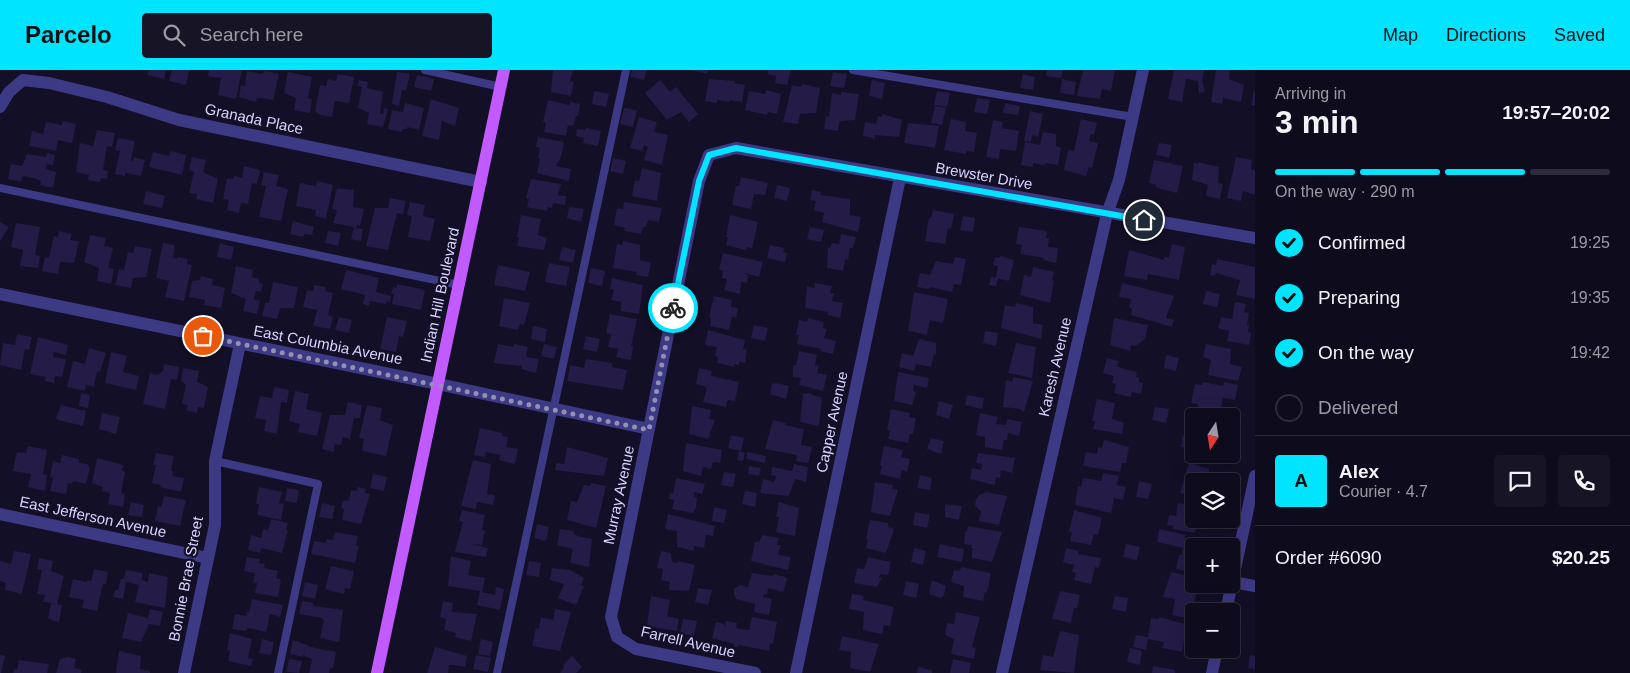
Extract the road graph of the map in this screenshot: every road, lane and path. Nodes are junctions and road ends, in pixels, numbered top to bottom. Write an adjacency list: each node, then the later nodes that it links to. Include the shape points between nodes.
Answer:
1 (425, 70): 6 (lane)
2 (504, 70): 6 (main road, Indian Hill Boulevard)
3 (626, 70): 19 (lane)
4 (853, 70): 8 (lane)
5 (1143, 70): 8 (street, Karesh Avenue)
6 (501, 87): 11 (main road, Indian Hill Boulevard)
7 (0, 107): 11 (street, Granada Place, via 9,92 23,80 49,83 179,120)
8 (1133, 117): 13 (street, Karesh Avenue, via 1119,180)
9 (709, 155): 10 (street, Brewster Drive, via 736,148); 20 (street, Murray Avenue, via 699,181)
10 (900, 178): 13 (street, Brewster Drive); 35 (street, Capper Avenue)
11 (481, 182): 15 (main road, Indian Hill Boulevard)
12 (0, 188): 15 (lane)
13 (1107, 214): 14 (street, Brewster Drive); 36 (street, Karesh Avenue)
14 (1255, 238)
15 (459, 284): 18 (main road, Indian Hill Boulevard)
16 (0, 294): 17 (street, East Columbia Avenue)
17 (240, 344): 18 (street, East Columbia Avenue); 21 (street, Bonnie Brae Street)
18 (438, 384): 19 (street, East Columbia Avenue); 32 (main road, Indian Hill Boulevard)
19 (552, 408): 20 (street, East Columbia Avenue); 33 (lane)
20 (649, 430): 28 (street, Murray Avenue, via 611,617)
21 (215, 461): 25 (street, Bonnie Brae Street, via 215,525); 31 (lane, via 318,484)
22 (1255, 476): 24 (street)
23 (0, 514): 25 (street, East Jefferson Avenue)
24 (1240, 548)
25 (208, 558): 30 (street, Bonnie Brae Street)
26 (1240, 583): 27 (street)
27 (1255, 586)
28 (617, 637): 34 (street, Farrell Avenue, via 636,649)
29 (1215, 658): 37 (street)
30 (184, 673)
31 (278, 673)
32 (377, 673)
33 (497, 673)
34 (755, 673)
35 (796, 673)
36 (1002, 673)
37 (1212, 673)

